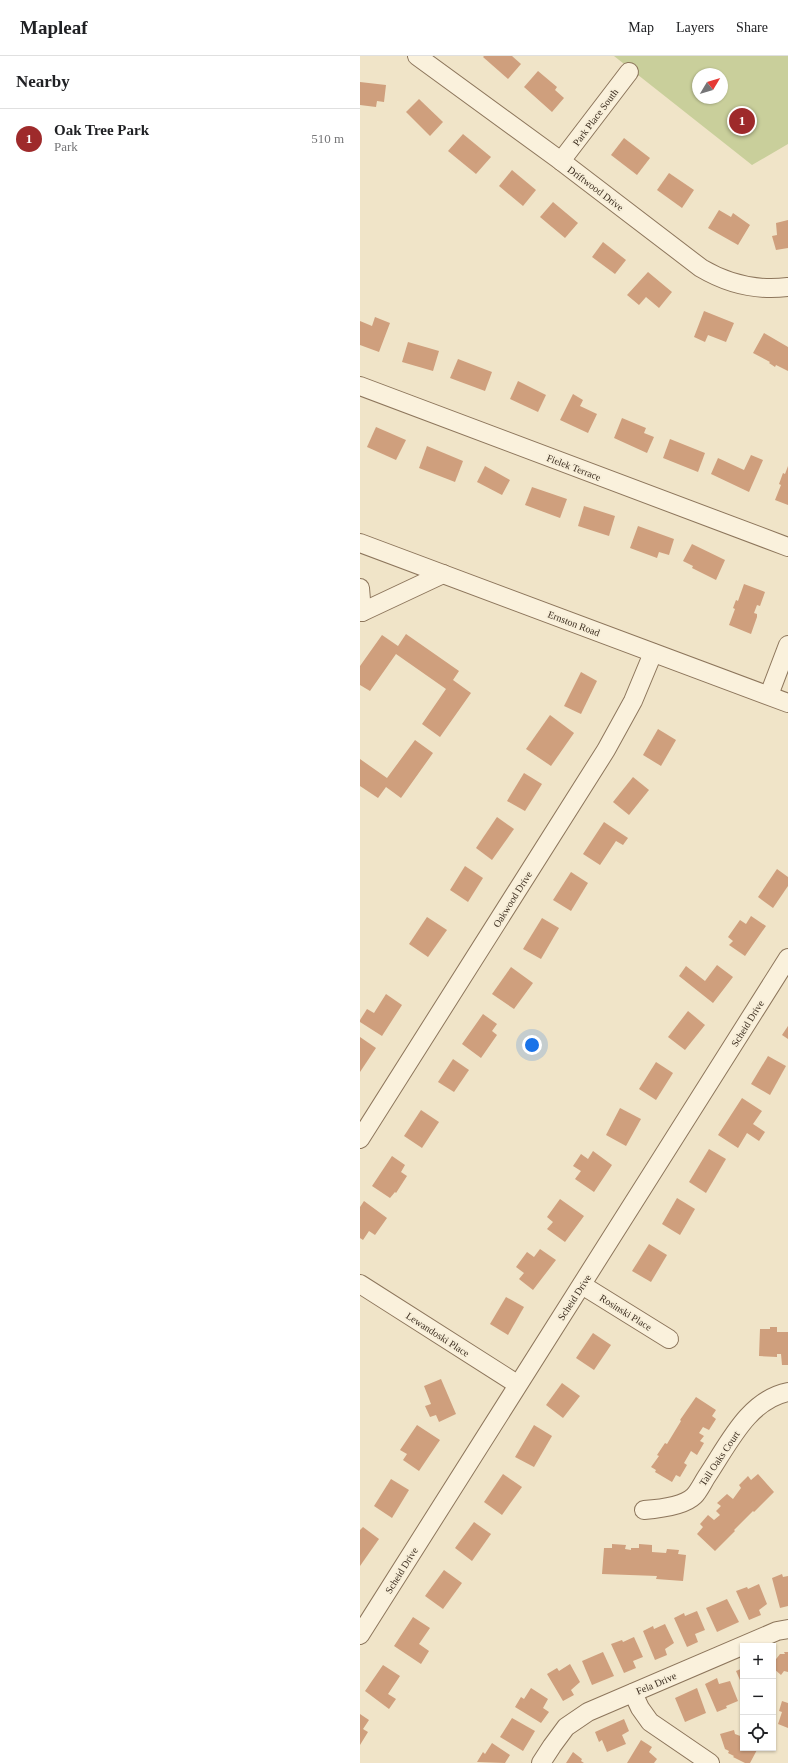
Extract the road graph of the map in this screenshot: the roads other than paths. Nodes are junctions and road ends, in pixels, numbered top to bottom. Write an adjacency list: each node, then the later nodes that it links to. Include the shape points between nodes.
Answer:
1 (417, 56): 3 (street, Driftwood Drive)
2 (629, 72): 3 (street, Park Place South)
3 (561, 161): 4 (street, Driftwood Drive, via 712,274 746,286 769,289)
4 (788, 287)
5 (360, 386): 7 (street, Fielek Terrace)
6 (360, 543): 8 (street, Ernston Road)
7 (788, 547)
8 (443, 574): 10 (street); 12 (street, Ernston Road)
9 (360, 588): 10 (street)
10 (361, 614)
11 (788, 645): 13 (street)
12 (653, 653): 13 (street, Ernston Road); 16 (street, Oakwood Drive, via 633,701 606,750)
13 (769, 696): 14 (street, Ernston Road)
14 (788, 703)
15 (788, 958): 18 (street, Scheid Drive)
16 (360, 1139)
17 (360, 1284): 20 (street, Lewandoski Place)
18 (582, 1285): 19 (street, Rosinski Place); 20 (street, Scheid Drive)
19 (669, 1339)
20 (517, 1384): 24 (street, Scheid Drive)
21 (788, 1392): 22 (street, Tall Oaks Court, via 768,1400 753,1411 693,1497 668,1507)
22 (644, 1510)
23 (788, 1628): 25 (street, Fela Drive)
24 (360, 1635)
25 (633, 1693): 26 (street, Fela Drive, via 588,1712 566,1727); 27 (street, via 650,1722)
26 (542, 1763)
27 (710, 1763)

